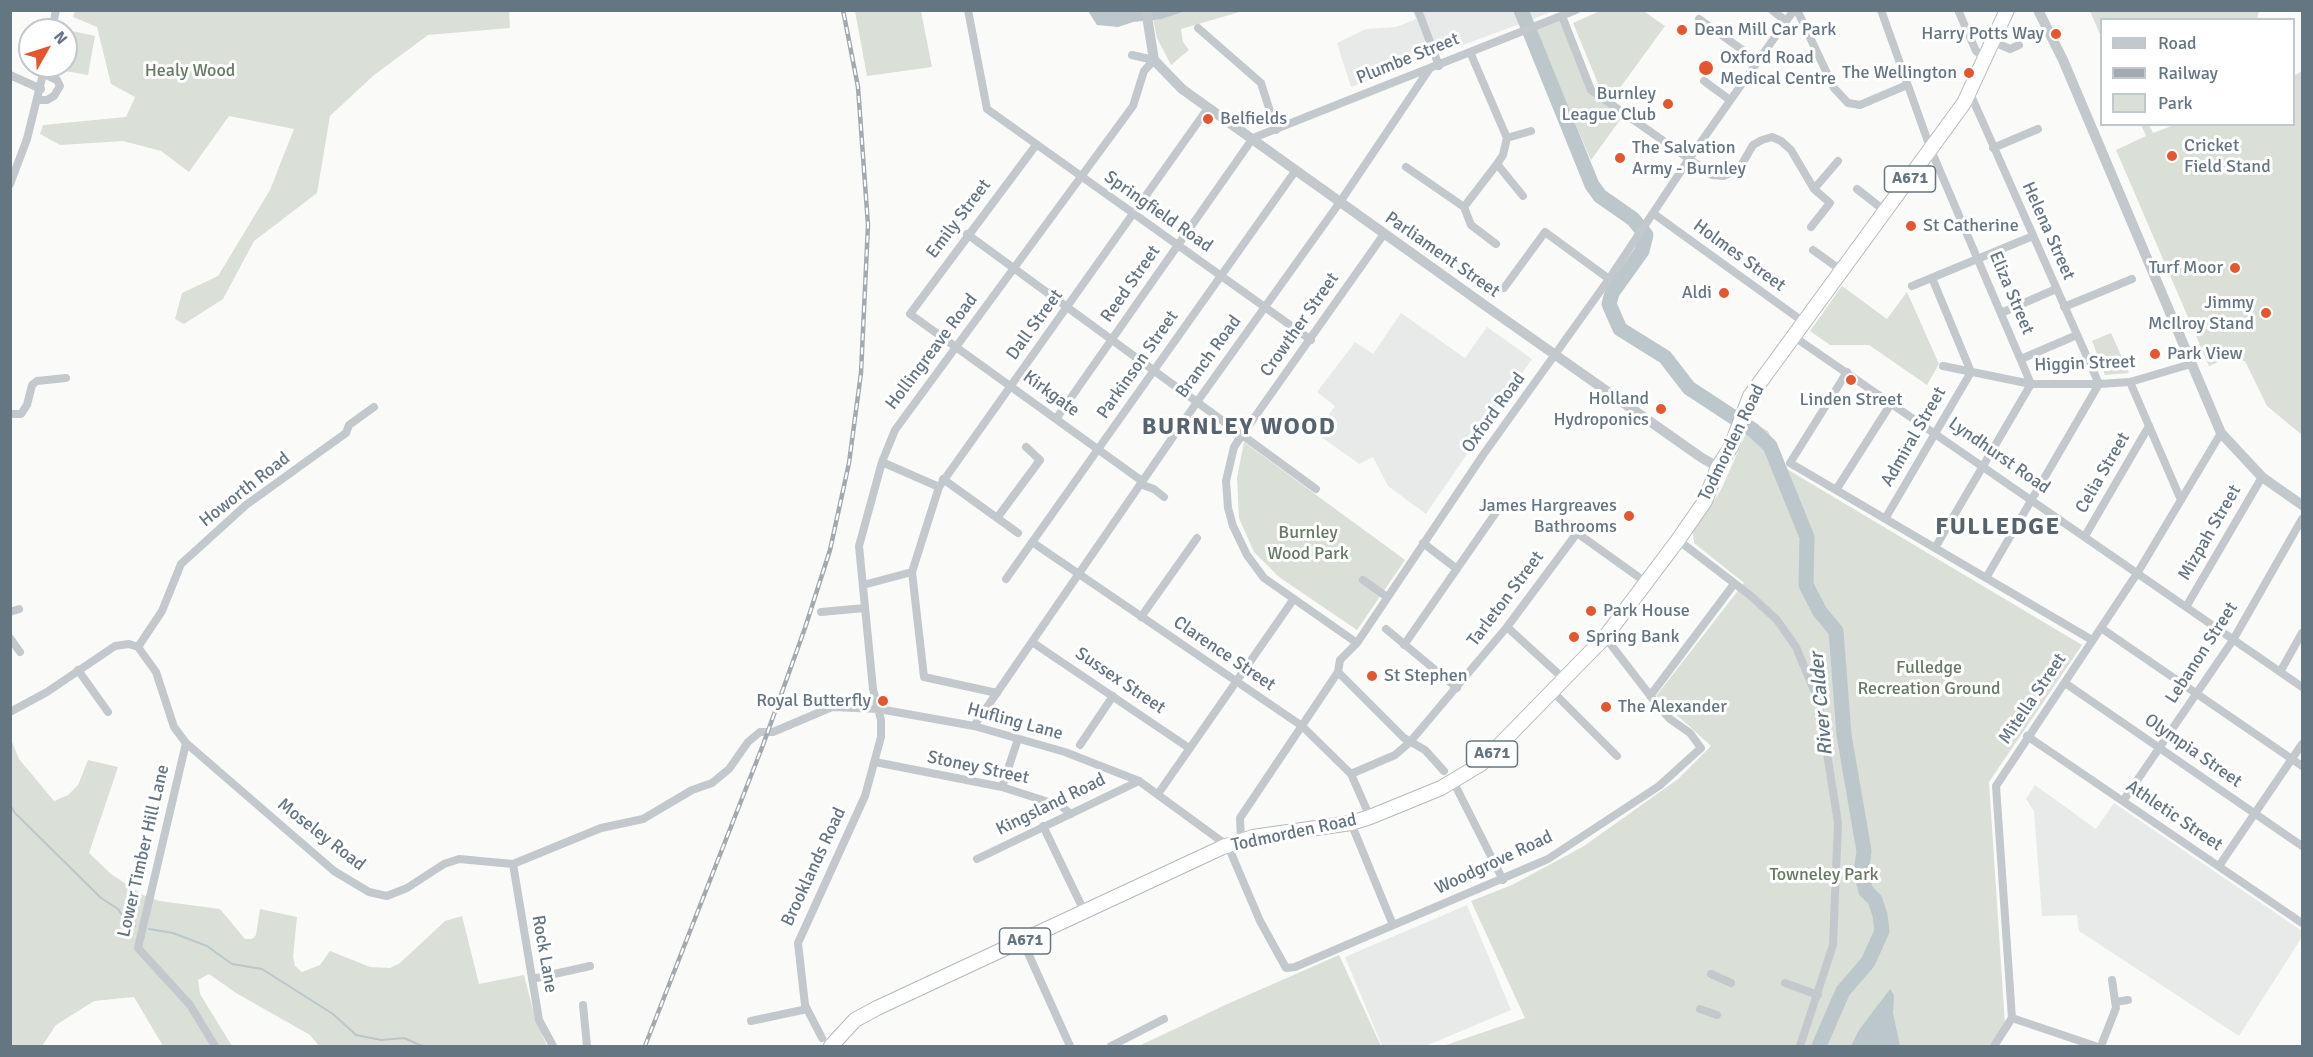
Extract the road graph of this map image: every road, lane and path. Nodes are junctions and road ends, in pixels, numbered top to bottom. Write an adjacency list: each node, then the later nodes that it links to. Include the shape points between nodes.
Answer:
1 (968, 10): 38 (street, Springfield Road, via 987,109)
2 (1146, 10): 20 (street)
3 (1418, 10): 22 (street)
4 (1576, 10): 11 (street, Plumbe Street)
5 (1772, 10): 13 (street)
6 (1795, 10): 13 (street, Oxford Road); 27 (street, via 1834,88 1848,102 1860,105)
7 (1881, 10): 27 (street, Eliza Street)
8 (1958, 10): 19 (street, via 1976,51)
9 (2007, 10): 15 (highway, Todmorden Road / A671)
10 (2038, 10): 86 (street, via 2063,60)
11 (1562, 16): 17 (street, Plumbe Street); 41 (street, via 1591,90)
12 (1699, 19): 21 (street)
13 (1786, 21): 21 (street, Oxford Road)
14 (1198, 28): 34 (street, via 1261,82)
15 (1992, 41): 16 (street, via 2010,49); 19 (highway, Todmorden Road / A671)
16 (2019, 45)
17 (1470, 52): 22 (street, Plumbe Street); 37 (street)
18 (1132, 55): 20 (street)
19 (1984, 57): 29 (highway, Todmorden Road / A671)
20 (1154, 60): 32 (street, Parliament Street, via 1182,89); 46 (street, Hollingreave Road, via 1144,71 1133,106)
21 (1758, 61): 31 (street, Oxford Road)
22 (1434, 67): 34 (street, Plumbe Street); 51 (street, Branch Road)
23 (10, 75): 28 (street)
24 (43, 78): 28 (street)
25 (55, 78): 30 (street, via 60,86 54,96)
26 (1704, 81): 31 (street)
27 (1907, 85): 40 (street, Eliza Street)
28 (41, 89): 30 (street)
29 (1969, 91): 39 (street, Helena Street); 40 (highway, Todmorden Road / A671)
30 (38, 100): 47 (street)
31 (1730, 100): 41 (street, Oxford Road)
32 (1208, 108): 36 (street, Parliament Street); 54 (street, Dall Street)
33 (2038, 129): 39 (street)
34 (1276, 130): 36 (street, Plumbe Street)
35 (1531, 131): 37 (street)
36 (1253, 138): 45 (street, Parliament Street); 61 (street, Reed Street)
37 (1507, 138): 43 (street)
38 (1036, 145): 46 (street, Springfield Road); 57 (street, Emily Street)
39 (1993, 148): 59 (street, Helena Street)
40 (1931, 150): 53 (highway, Todmorden Road / A671); 63 (street, Eliza Street)
41 (1689, 159): 48 (street, via 1712,175 1723,176 1742,164 1753,145 1772,137 1791,150); 55 (street, Oxford Road)
42 (1838, 161): 48 (street)
43 (1497, 164): 50 (street); 52 (street)
44 (1406, 166): 52 (street)
45 (1296, 170): 51 (street, Parliament Street); 66 (street, Parkinson Street)
46 (1080, 177): 54 (street, Springfield Road); 64 (street, Hollingreave Road)
47 (10, 184)
48 (1814, 189): 56 (street, via 1830,203)
49 (1857, 189): 53 (street)
50 (1523, 196)
51 (1340, 202): 58 (street, Parliament Street); 75 (street, Branch Road)
52 (1464, 207): 60 (street, via 1471,225)
53 (1885, 211): 65 (highway, Todmorden Road / A671)
54 (1134, 215): 61 (street, Springfield Road); 74 (street, Dall Street)
55 (1652, 217): 68 (street, Oxford Road); 78 (street, Holmes Street)
56 (1811, 227)
57 (967, 234): 64 (street); 77 (street, Emily Street)
58 (1384, 234): 82 (street, Crowther Street); 84 (street, Parliament Street)
59 (2033, 236): 63 (street); 72 (street, Helena Street)
60 (1496, 244)
61 (1178, 246): 66 (street, Springfield Road); 81 (street, Reed Street)
62 (1813, 250): 65 (street)
63 (1978, 259): 67 (street); 76 (street, Eliza Street)
64 (1014, 269): 74 (street); 83 (street, Hollingreave Road)
65 (1842, 271): 78 (highway, Todmorden Road / A671)
66 (1222, 277): 75 (street, Springfield Road); 88 (street, Parkinson Street)
67 (1932, 278): 70 (street); 90 (street)
68 (1609, 279): 71 (street, via 1545,232); 84 (street, Oxford Road)
69 (2132, 279): 73 (street)
70 (1912, 286)
71 (1504, 288)
72 (2056, 289): 73 (street, Helena Street); 76 (street)
73 (2064, 307): 79 (street, Helena Street)
74 (1068, 308): 81 (street); 95 (street, Dall Street)
75 (1264, 308): 82 (street, Springfield Road); 96 (street, Branch Road)
76 (2001, 313): 85 (street, Eliza Street)
77 (910, 314): 83 (street, Kirkgate)
78 (1805, 323): 80 (highway, Todmorden Road / A671)
79 (2077, 335): 85 (street); 94 (street, Helena Street)
80 (1793, 336): 89 (street, Lyndhurst Road); 109 (highway, Todmorden Road / A671, via 1750,396 1731,447)
81 (1111, 340): 88 (street); 100 (street, Reed Street)
82 (1311, 340): 104 (street, Crowther Street)
83 (957, 347): 95 (street, Kirkgate); 107 (street, Hollingreave Road, via 895,430)
84 (1556, 355): 109 (street, Parliament Street); 128 (street, Oxford Road)
85 (2021, 360): 93 (street, Eliza Street)
86 (2191, 364): 92 (street, Higgin Street); 103 (street)
87 (1944, 366): 90 (street, Higgin Street)
88 (1154, 371): 96 (street); 106 (street, Parkinson Street)
89 (1847, 372): 97 (street, Lyndhurst Road); 114 (street, via 1790,463)
90 (1971, 372): 93 (street, Higgin Street); 102 (street, Admiral Street)
91 (66, 378): 99 (street, via 37,381 21,414)
92 (2130, 382): 94 (street, Higgin Street); 101 (street)
93 (2031, 384): 94 (street, Higgin Street); 108 (street)
94 (2098, 384): 116 (street)
95 (1011, 386): 100 (street, Kirkgate); 111 (street, Dall Street)
96 (1197, 402): 104 (street); 112 (street, Branch Road)
97 (1892, 402): 102 (street, Lyndhurst Road); 114 (street)
98 (374, 407): 157 (street, Howorth Road, via 349,426 346,433 246,505 181,564 162,611)
99 (10, 414)
100 (1056, 419): 106 (street, Kirkgate)
101 (2149, 426): 117 (street); 124 (street, Celia Street)
102 (1935, 432): 108 (street, Lyndhurst Road); 121 (street, Admiral Street)
103 (2221, 433): 110 (street); 117 (street, Mitella Street)
104 (1242, 435): 113 (street); 141 (street, Crowther Street, via 1234,447 1226,481 1233,526 1264,578)
105 (1026, 447): 120 (street, via 1040,460)
106 (1098, 450): 112 (street, Kirkgate); 127 (street, Parkinson Street)
107 (882, 462): 111 (street); 139 (street, Hollingreave Road, via 859,546)
108 (1983, 465): 116 (street, Lyndhurst Road); 129 (street)
109 (1718, 467): 126 (highway, Todmorden Road / A671, via 1705,501)
110 (2262, 477): 118 (street); 142 (street, Mizpah Street)
111 (941, 483): 120 (street); 131 (street, Dall Street)
112 (1141, 483): 115 (street, Kirkgate); 133 (street, Branch Road)
113 (1316, 489)
114 (1836, 490): 121 (street)
115 (1164, 497)
116 (2031, 498): 124 (street, Lyndhurst Road); 134 (street)
117 (2181, 500): 132 (street, Mitella Street)
118 (2302, 505)
119 (1497, 511): 130 (street)
120 (997, 518): 123 (street)
121 (1885, 519): 129 (street)
122 (2302, 519): 153 (street, Lebanon Street)
123 (1018, 533)
124 (2085, 536): 132 (street, Lyndhurst Road)
125 (1197, 538): 145 (street)
126 (1678, 540): 137 (highway, Todmorden Road / A671); 138 (street)
127 (1032, 542): 133 (street, Clarence Street); 135 (street, Parkinson Street)
128 (1423, 543): 130 (street); 140 (street, Oxford Road)
129 (1935, 548): 134 (street)
130 (1457, 569): 156 (street)
131 (912, 572): 139 (street); 168 (street, via 924,677)
132 (2138, 572): 142 (street, Lyndhurst Road); 147 (street, Mitella Street)
133 (1078, 574): 145 (street, Clarence Street); 154 (street, Branch Road)
134 (1986, 578): 152 (street)
135 (1006, 579)
136 (1364, 580): 140 (street)
137 (1647, 583): 146 (street, Tarleton Street, via 1577,533); 150 (highway, Todmorden Road / A671)
138 (1734, 584): 171 (street); 217 (street, via 1783,629 1808,671 1819,702 1838,823 1833,945)
139 (863, 585): 143 (street, Hollingreave Road)
140 (1387, 597): 155 (street, Oxford Road)
141 (1293, 600): 155 (street, Crowther Street); 163 (street)
142 (2186, 607): 153 (street, Lyndhurst Road)
143 (865, 608): 144 (street); 172 (street, Hollingreave Road, via 873,689)
144 (821, 612)
145 (1141, 617): 163 (street, Clarence Street)
146 (1507, 627): 162 (street); 166 (street, Tarleton Street)
147 (2101, 628): 152 (street, Mitella Street); 169 (street)
148 (1386, 629): 156 (street)
149 (2302, 633): 161 (street)
150 (1605, 637): 162 (highway, Todmorden Road / A671); 171 (street)
151 (10, 638): 158 (street)
152 (2092, 640): 164 (street, Mitella Street)
153 (2233, 640): 161 (street, Lyndhurst Road); 169 (street, Lebanon Street)
154 (1032, 642): 168 (street, Branch Road); 170 (street, Sussex Street)
155 (1357, 643): 160 (street, Oxford Road, via 1340,660)
156 (1404, 645): 166 (street)
157 (138, 647): 159 (street, via 115,646); 181 (street, Moseley Road, via 156,672 174,727)
158 (20, 652)
159 (78, 670): 173 (street); 174 (street)
160 (1338, 672): 176 (street, Oxford Road); 180 (street)
161 (2280, 672): 165 (street, Lyndhurst Road)
162 (1565, 680): 167 (highway, Todmorden Road / A671)
163 (1236, 682): 176 (street, Clarence Street); 184 (street)
164 (2065, 683): 178 (street, Mitella Street); 185 (street, Olympia Street)
165 (2302, 687)
166 (1457, 688): 180 (street, Tarleton Street)
167 (1553, 692): 186 (street); 191 (highway, Todmorden Road / A671, via 1481,764)
168 (997, 693): 175 (street, Branch Road)
169 (2196, 694): 185 (street, Lebanon Street); 187 (street)
170 (1113, 696): 183 (street); 184 (street, Sussex Street)
171 (1650, 696): 206 (street, Woodgrove Road, via 1701,748 1659,786 1585,837)
172 (879, 709): 175 (street, Hufling Lane); 177 (street, Hufling Lane, via 832,707); 188 (street, Brooklands Road, via 881,737)
173 (10, 712)
174 (108, 712)
175 (974, 726): 179 (street, Hufling Lane)
176 (1302, 726): 190 (street, Clarence Street); 201 (street, Oxford Road, via 1240,818)
177 (773, 732): 204 (street, Moseley Road, via 760,732 748,741 729,769 712,783 692,790 643,819 602,828)
178 (2027, 736): 195 (street, Athletic Street); 224 (street, Mitella Street, via 1996,786)
179 (1018, 738): 192 (street, Hufling Lane, via 1110,767); 193 (street)
180 (1410, 742): 190 (street, Tarleton Street, via 1395,755); 191 (street, via 1425,750)
181 (186, 743): 204 (street, Moseley Road, via 291,836 334,871 369,892 387,896 459,859); 228 (street, Lower Timber Hill Lane, via 138,948 190,1005)
182 (2302, 744): 187 (street)
183 (1080, 745)
184 (1189, 748): 194 (street)
185 (2159, 748): 195 (street, Lebanon Street); 197 (street, Olympia Street)
186 (1617, 756)
187 (2292, 759): 189 (street); 197 (street)
188 (875, 762): 193 (street, Stoney Street); 221 (street, Brooklands Road, via 861,806 798,943)
189 (2302, 766)
190 (1351, 774): 198 (street, Clarence Street)
191 (1448, 776): 198 (highway, Todmorden Road / A671); 206 (street)
192 (1139, 781): 194 (street, Hufling Lane); 196 (street, Kingsland Road)
193 (1002, 787): 196 (street, Stoney Street, via 1061,806)
194 (1158, 794): 201 (street, Hufling Lane)
195 (2123, 801): 205 (street, Athletic Street)
196 (1071, 813): 200 (street, Kingsland Road)
197 (2255, 813): 202 (street, Olympia Street); 205 (street)
198 (1370, 817): 199 (highway, Todmorden Road / A671)
199 (1351, 823): 201 (highway, Todmorden Road / A671); 209 (street)
200 (1043, 826): 203 (street, Kingsland Road); 207 (street)
201 (1234, 843): 207 (highway, Todmorden Road / A671); 209 (street, Woodgrove Road, via 1281,963 1287,968)
202 (2302, 846)
203 (976, 859)
204 (513, 864): 213 (street, Rock Lane)
205 (2219, 866): 208 (street, Athletic Street)
206 (1503, 880): 209 (street, Woodgrove Road)
207 (1085, 913): 210 (highway, Todmorden Road / A671)
208 (2302, 923)
209 (1393, 925)
210 (1023, 942): 227 (highway, Todmorden Road / A671, via 855,1020); 231 (street)
211 (590, 966): 213 (street)
212 (1711, 974): 215 (street)
213 (532, 979): 229 (street, Rock Lane, via 539,1020)
214 (2112, 980): 219 (street)
215 (1731, 983)
216 (1785, 983): 217 (street)
217 (1818, 995): 233 (street)
218 (2128, 1000): 219 (street)
219 (2115, 1002): 236 (street)
220 (583, 1005): 230 (street)
221 (807, 1009): 226 (street); 227 (street, Brooklands Road)
222 (1700, 1009): 223 (street)
223 (1717, 1015)
224 (2012, 1018): 234 (street); 235 (street)
225 (1164, 1019): 232 (street)
226 (751, 1021)
227 (827, 1042)
228 (216, 1047)
229 (553, 1047)
230 (587, 1047)
231 (1070, 1047)
232 (1111, 1047)
233 (1800, 1047)
234 (1994, 1047)
235 (2095, 1047)
236 (2101, 1047)

